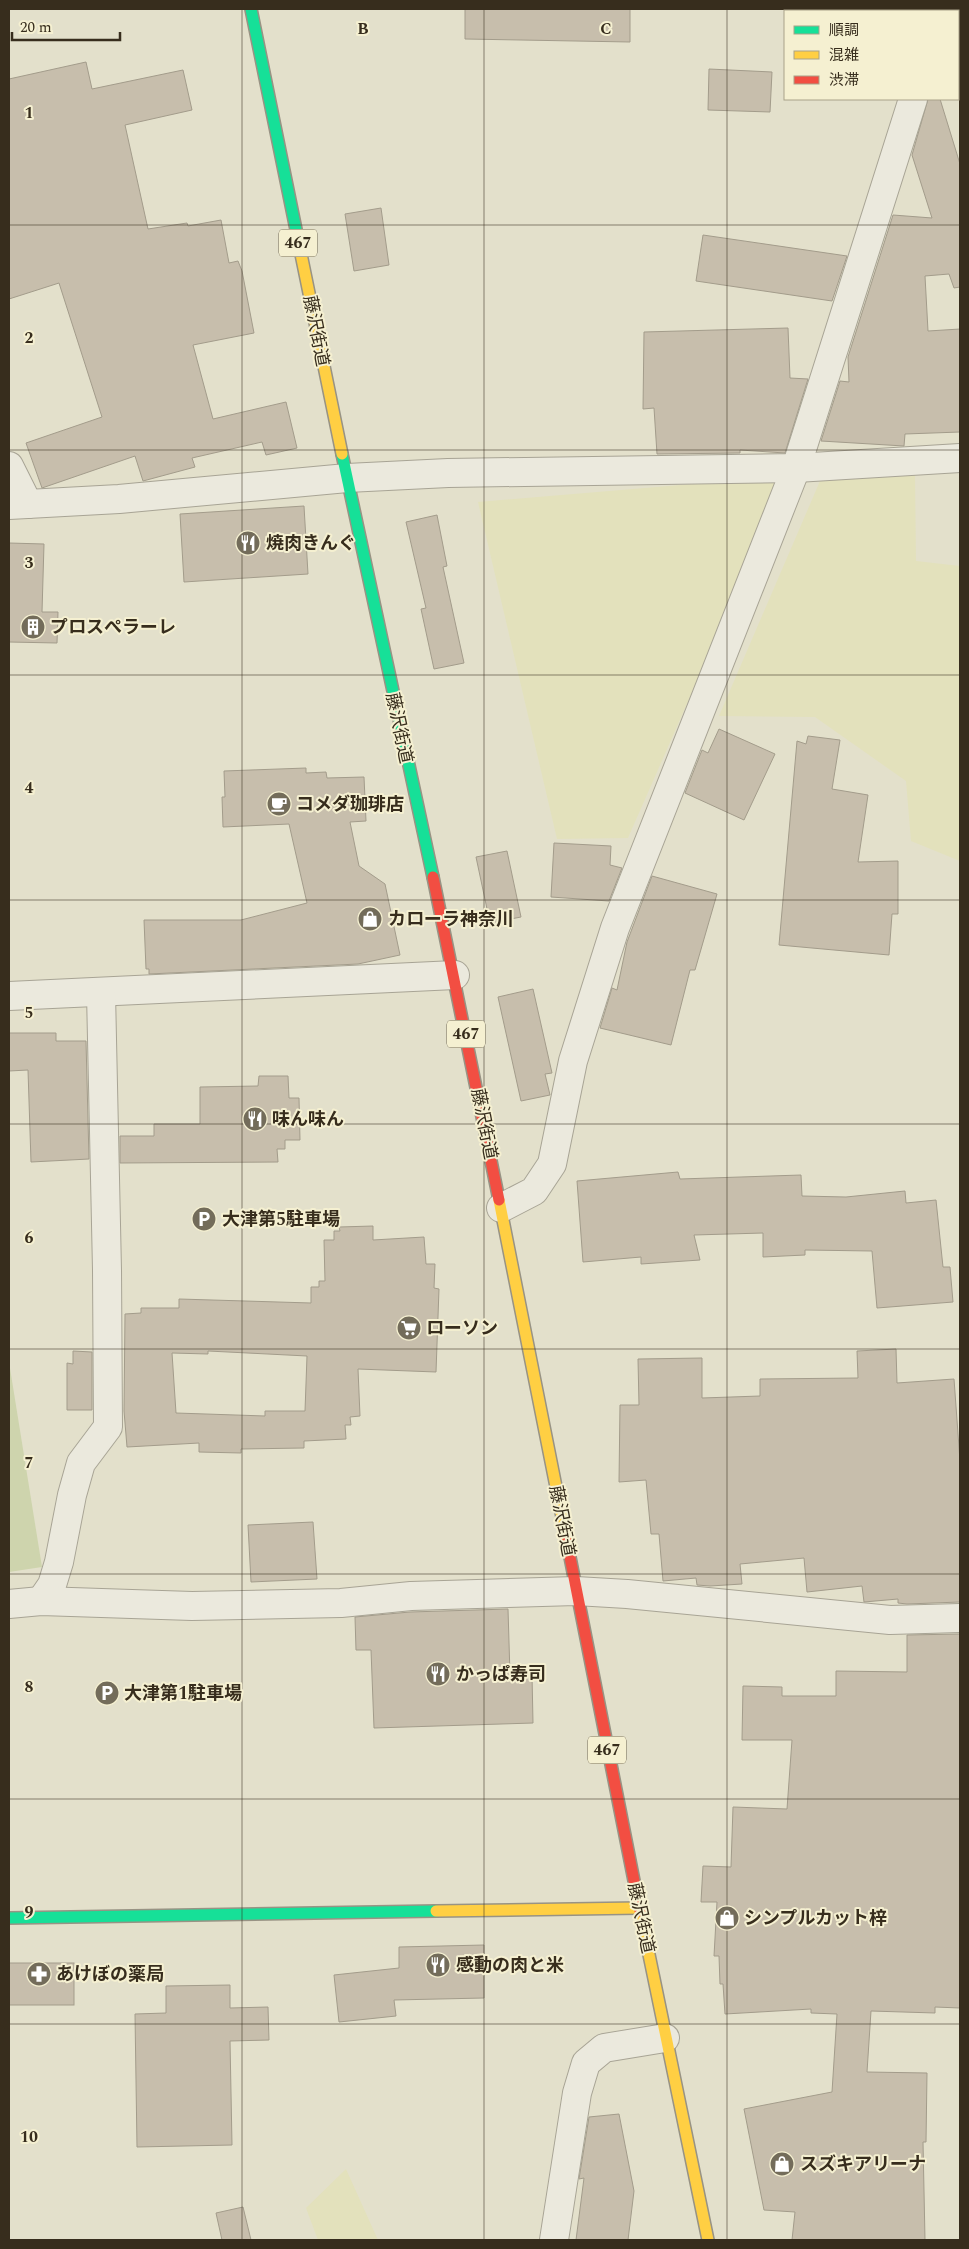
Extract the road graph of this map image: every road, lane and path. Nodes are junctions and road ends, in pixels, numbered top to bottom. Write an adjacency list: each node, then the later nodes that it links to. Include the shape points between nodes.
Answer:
1 (251, 9): 6 (main road, 藤沢街道 / 467)
2 (912, 100): 5 (street)
3 (960, 458): 5 (street)
4 (9, 466): 7 (street)
5 (796, 468): 6 (street, via 457,473); 11 (street, via 615,928 573,1061 552,1164 534,1191)
6 (347, 478): 7 (street); 8 (main road, 藤沢街道 / 467, via 396,716)
7 (18, 505)
8 (455, 975): 9 (street); 11 (main road, 藤沢街道 / 467)
9 (100, 993): 10 (street); 13 (street, via 108,1427 81,1463 59,1562 52,1585)
10 (9, 996)
11 (501, 1208): 12 (main road, 藤沢街道 / 467)
12 (576, 1591): 13 (street, via 202,1605); 15 (street, via 890,1620); 16 (main road, 藤沢街道 / 467)
13 (41, 1602): 14 (street)
14 (9, 1604)
15 (960, 1618)
16 (638, 1908): 17 (main road); 18 (main road, 藤沢街道 / 467)
17 (9, 1918)
18 (666, 2038): 19 (street, via 604,2048 586,2063 577,2093); 20 (main road, 藤沢街道 / 467)
19 (554, 2240)
20 (708, 2240)

